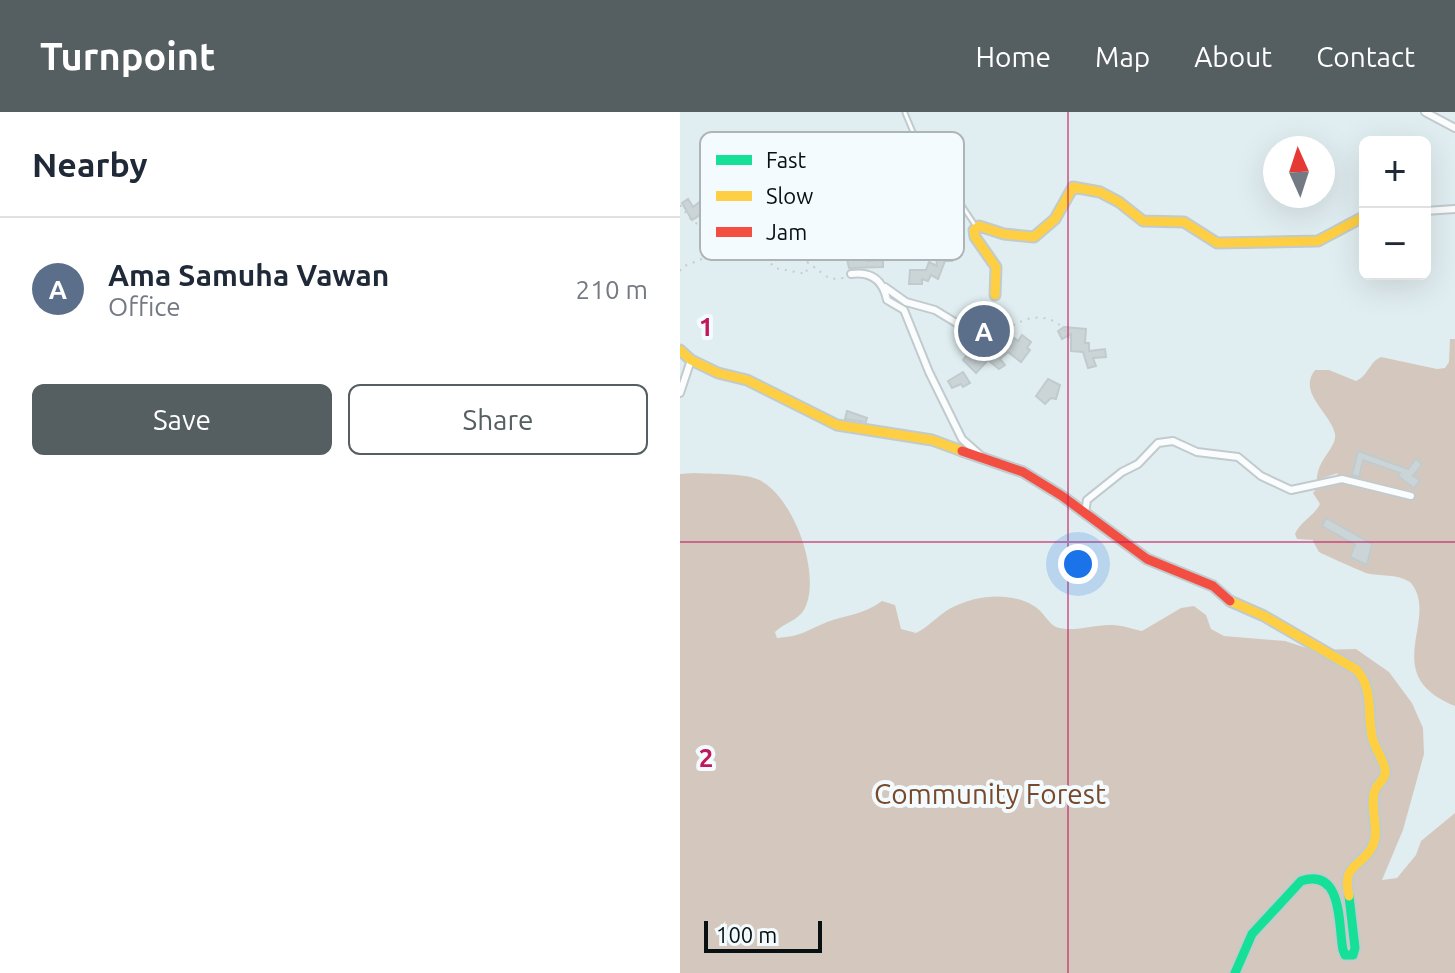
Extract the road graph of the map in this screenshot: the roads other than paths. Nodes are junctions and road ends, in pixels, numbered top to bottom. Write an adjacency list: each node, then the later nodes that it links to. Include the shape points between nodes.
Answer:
1 (1425, 112): 3 (street)
2 (905, 113): 4 (lane)
3 (1455, 128)
4 (913, 132)
5 (964, 208): 9 (lane)
6 (1455, 209): 7 (street)
7 (1431, 211)
8 (1359, 219): 9 (street, via 1318,241 1217,243 1184,222 1143,221 1100,192 1073,187 1055,219 1034,237)
9 (977, 228): 12 (street, via 975,237 996,267)
10 (851, 274): 11 (street, via 872,275)
11 (885, 287): 13 (street); 17 (street, via 887,300 904,310 962,439)
12 (995, 295)
13 (963, 327)
14 (680, 350): 15 (street)
15 (691, 360): 16 (street); 17 (street, via 779,394 837,425 932,440)
16 (680, 393)
17 (984, 458): 19 (street, via 1023,472)
18 (1411, 496): 19 (street, via 1342,479 1291,490 1238,457 1164,442 1087,500)
19 (1085, 513): 20 (street, via 1147,559 1213,586 1230,601 1357,670 1369,691 1371,730 1385,769 1375,790 1372,848 1345,880 1353,955 1345,955 1341,947 1341,920 1332,892 1322,879 1311,876 1252,934)
20 (1235, 973)

